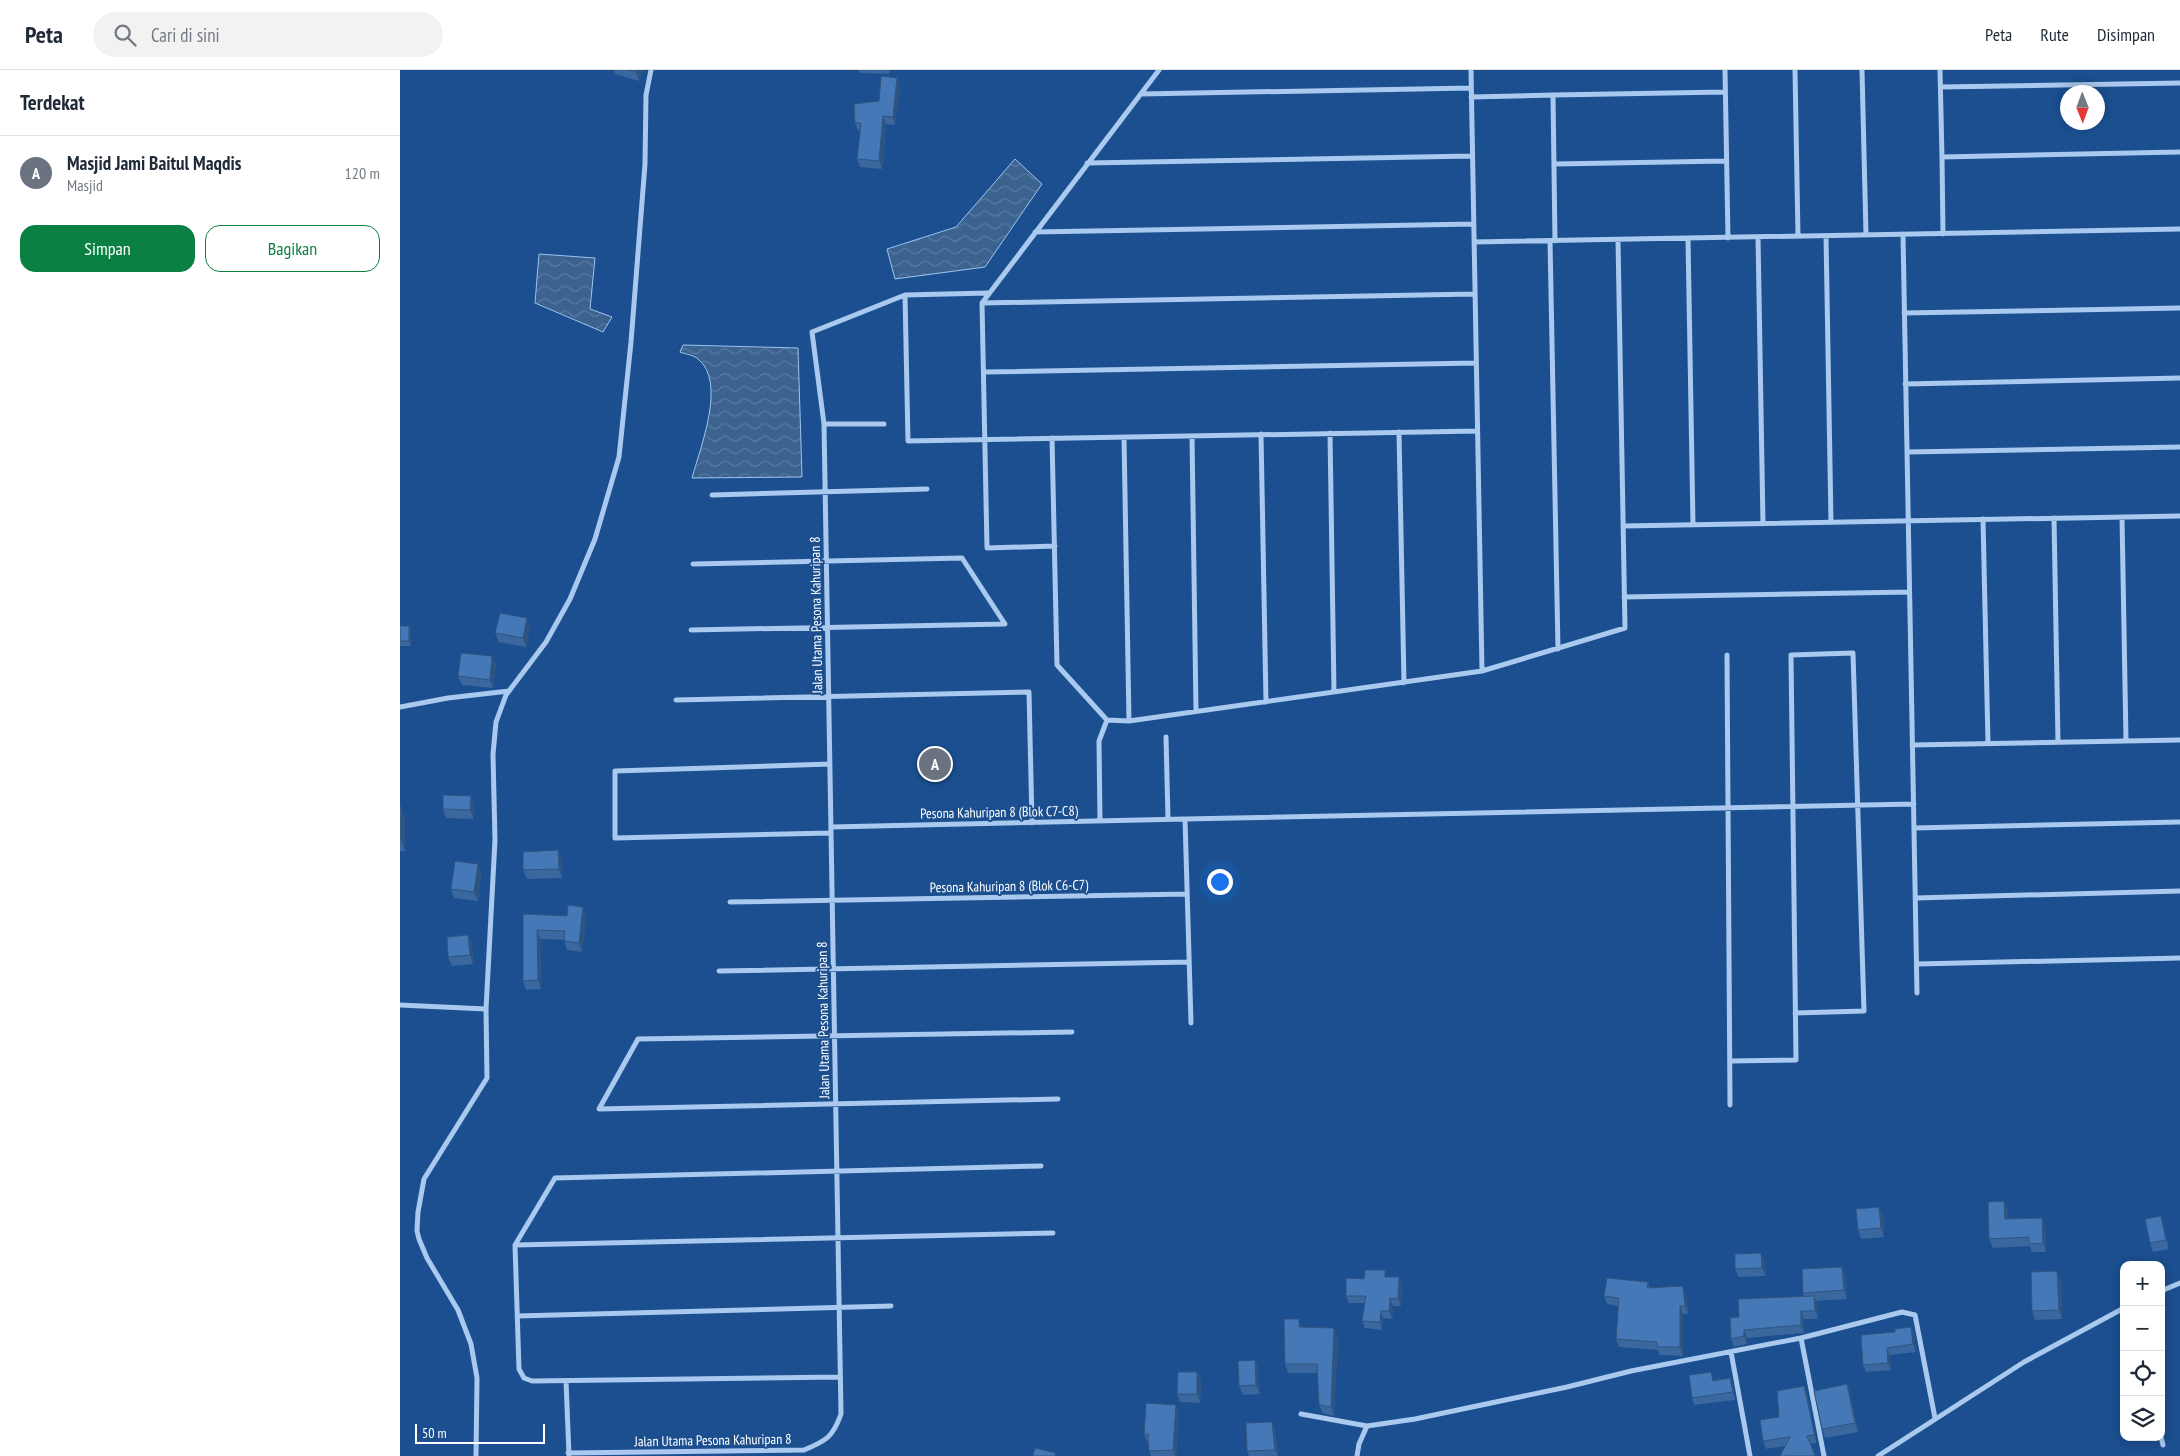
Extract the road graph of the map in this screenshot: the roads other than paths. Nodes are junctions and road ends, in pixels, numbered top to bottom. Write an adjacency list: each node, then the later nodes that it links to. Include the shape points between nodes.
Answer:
1 (651, 70): 80 (street, via 646,95 645,164 619,457 595,539 570,599 546,642)
2 (1159, 70): 12 (street)
3 (1471, 70): 10 (street)
4 (1725, 70): 11 (street)
5 (1795, 70): 27 (street)
6 (1862, 70): 26 (street)
7 (1940, 70): 9 (street)
8 (2180, 83): 9 (street)
9 (1941, 87): 17 (street)
10 (1471, 88): 12 (street); 14 (street)
11 (1725, 92): 13 (street); 18 (street)
12 (1141, 94): 19 (street)
13 (1552, 95): 14 (street); 20 (street)
14 (1471, 97): 16 (street)
15 (2180, 152): 17 (street)
16 (1472, 156): 19 (street); 21 (street)
17 (1942, 157): 25 (street)
18 (1726, 161): 20 (street); 31 (street)
19 (1087, 163): 23 (street)
20 (1554, 164): 33 (street)
21 (1473, 224): 23 (street); 34 (street)
22 (2180, 229): 25 (street)
23 (1035, 232): 35 (street)
24 (1903, 234): 25 (street); 26 (street); 40 (street)
25 (1943, 234)
26 (1866, 235): 28 (street)
27 (1798, 236): 28 (street); 29 (street)
28 (1826, 236): 65 (street)
29 (1758, 237): 31 (street); 66 (street)
30 (1688, 238): 31 (street); 32 (street); 67 (street)
31 (1728, 238)
32 (1618, 240): 33 (street); 68 (street)
33 (1553, 241): 34 (street); 76 (street)
34 (1474, 242): 36 (street)
35 (988, 293): 37 (street); 38 (street)
36 (1475, 294): 38 (street); 41 (street)
37 (905, 295): 45 (street, Jalan Utama Pesona Kahuripan 8, via 812,332); 54 (street, via 908,441)
38 (982, 303): 42 (street)
39 (2180, 308): 40 (street)
40 (1904, 313): 44 (street)
41 (1476, 363): 42 (street); 47 (street)
42 (984, 372): 54 (street)
43 (2180, 378): 44 (street)
44 (1905, 384): 56 (street)
45 (824, 424): 46 (street); 58 (street, Jalan Utama Pesona Kahuripan 8)
46 (884, 424)
47 (1477, 431): 48 (street); 78 (street)
48 (1400, 432): 49 (street); 79 (street)
49 (1330, 433): 50 (street); 81 (street)
50 (1261, 434): 51 (street); 84 (street)
51 (1192, 436): 52 (street); 86 (street)
52 (1124, 437): 53 (street); 88 (street)
53 (1052, 438): 54 (street); 69 (street)
54 (985, 440): 69 (street, via 987,548)
55 (2180, 447): 56 (street)
56 (1907, 452): 64 (street)
57 (927, 489): 58 (street)
58 (825, 492): 59 (street); 70 (street, Jalan Utama Pesona Kahuripan 8)
59 (712, 495)
60 (2180, 516): 61 (street)
61 (2122, 517): 62 (street); 91 (street)
62 (2054, 518): 63 (street); 92 (street)
63 (1984, 520): 64 (street); 93 (street)
64 (1908, 521): 65 (street); 72 (street)
65 (1831, 522): 66 (street)
66 (1763, 524): 67 (street)
67 (1693, 525): 68 (street)
68 (1623, 526): 73 (street)
69 (1055, 546): 87 (street, via 1058,665)
70 (826, 561): 71 (street); 74 (street, Jalan Utama Pesona Kahuripan 8); 74 (street, via 962,558 1005,624)
71 (693, 564)
72 (1909, 592): 73 (street); 94 (street)
73 (1624, 597): 76 (street, via 1625,628)
74 (827, 627): 75 (street); 82 (street, Jalan Utama Pesona Kahuripan 8)
75 (690, 630)
76 (1558, 649): 78 (street)
77 (1727, 655): 99 (street)
78 (1482, 671): 79 (street)
79 (1404, 683): 81 (street)
80 (509, 691): 85 (street); 119 (street, via 496,722 493,754 495,840)
81 (1334, 692): 84 (street)
82 (829, 697): 83 (street); 95 (street, Jalan Utama Pesona Kahuripan 8); 103 (street, via 1029,692)
83 (676, 700)
84 (1266, 702): 86 (street)
85 (400, 707)
86 (1196, 711): 88 (street)
87 (1107, 720): 88 (street); 102 (street, via 1099,741)
88 (1129, 721)
89 (1166, 737): 100 (street)
90 (2180, 740): 91 (street)
91 (2126, 741): 92 (street)
92 (2058, 742): 93 (street)
93 (1988, 744): 94 (street)
94 (1912, 745): 96 (street)
95 (830, 764): 106 (street, Jalan Utama Pesona Kahuripan 8); 106 (street, Pesona Kahuripan 8 (Blok C7-C8), via 615,771 615,838)
96 (1914, 804): 97 (street, Pesona Kahuripan 8 (Blok C7-C8)); 105 (street)
97 (1858, 805): 98 (street, Pesona Kahuripan 8 (Blok C7-C8)); 98 (street, via 1854,653 1791,655); 120 (street, via 1864,1011)
98 (1793, 806): 99 (street, Pesona Kahuripan 8 (Blok C7-C8)); 120 (street)
99 (1728, 808): 101 (street, Pesona Kahuripan 8 (Blok C7-C8)); 124 (street)
100 (1168, 819): 101 (street, Pesona Kahuripan 8 (Blok C7-C8)); 102 (street, Pesona Kahuripan 8 (Blok C7-C8))
101 (1185, 819): 108 (street)
102 (1100, 821): 103 (street, Pesona Kahuripan 8 (Blok C7-C8))
103 (1032, 822): 106 (street, Pesona Kahuripan 8 (Blok C7-C8))
104 (2180, 822): 105 (street)
105 (1914, 828): 109 (street)
106 (831, 830): 110 (street, Jalan Utama Pesona Kahuripan 8)
107 (2180, 891): 109 (street)
108 (1187, 894): 110 (street, Pesona Kahuripan 8 (Blok C6-C7)); 113 (street)
109 (1916, 898): 114 (street)
110 (832, 900): 111 (street, Pesona Kahuripan 8 (Blok C6-C7)); 115 (street, Jalan Utama Pesona Kahuripan 8)
111 (730, 902)
112 (2180, 958): 114 (street)
113 (1189, 962): 115 (street); 121 (street)
114 (1917, 964): 117 (street)
115 (833, 969): 116 (street); 123 (street, Jalan Utama Pesona Kahuripan 8)
116 (719, 971)
117 (1917, 993)
118 (400, 1005): 119 (street)
119 (486, 1009): 152 (street, via 487,1078 424,1179 416,1220 427,1258 458,1310 471,1344 477,1378)
120 (1795, 1013): 124 (street, via 1796,1060)
121 (1191, 1023)
122 (1072, 1032): 123 (street)
123 (834, 1036): 126 (street, Jalan Utama Pesona Kahuripan 8); 126 (street, via 638,1039 599,1108)
124 (1730, 1061): 127 (street)
125 (1058, 1099): 126 (street)
126 (835, 1104): 129 (street, Jalan Utama Pesona Kahuripan 8)
127 (1730, 1105)
128 (1041, 1166): 129 (street)
129 (836, 1171): 131 (street, Jalan Utama Pesona Kahuripan 8); 132 (street, via 555,1178)
130 (1053, 1233): 131 (street)
131 (838, 1238): 132 (street); 136 (street, Jalan Utama Pesona Kahuripan 8)
132 (515, 1245): 138 (street)
133 (2180, 1283): 134 (street)
134 (2165, 1289)
135 (891, 1306): 136 (street)
136 (839, 1308): 138 (street); 141 (street, Jalan Utama Pesona Kahuripan 8)
137 (2120, 1310): 144 (street, via 2024,1362)
138 (517, 1316): 142 (street, via 519,1369 524,1378)
139 (1801, 1338): 140 (street); 144 (street, via 1902,1312 1915,1315); 155 (street)
140 (1731, 1352): 145 (street, via 1415,1419); 154 (street)
141 (840, 1377): 142 (street); 148 (street, Jalan Utama Pesona Kahuripan 8, via 840,1414 836,1430 823,1442 804,1450)
142 (566, 1381): 151 (street)
143 (1301, 1414): 145 (street)
144 (1935, 1418): 156 (street)
145 (1367, 1426): 153 (street, via 1358,1444)
146 (2162, 1441): 147 (street)
147 (2162, 1445)
148 (777, 1453): 150 (street, Jalan Utama Pesona Kahuripan 8)
149 (644, 1454): 150 (street, Jalan Utama Pesona Kahuripan 8); 151 (street, Jalan Utama Pesona Kahuripan 8)
150 (710, 1454)
151 (568, 1455)
152 (476, 1456)
153 (1357, 1456)
154 (1750, 1456)
155 (1824, 1456)
156 (1878, 1456)

